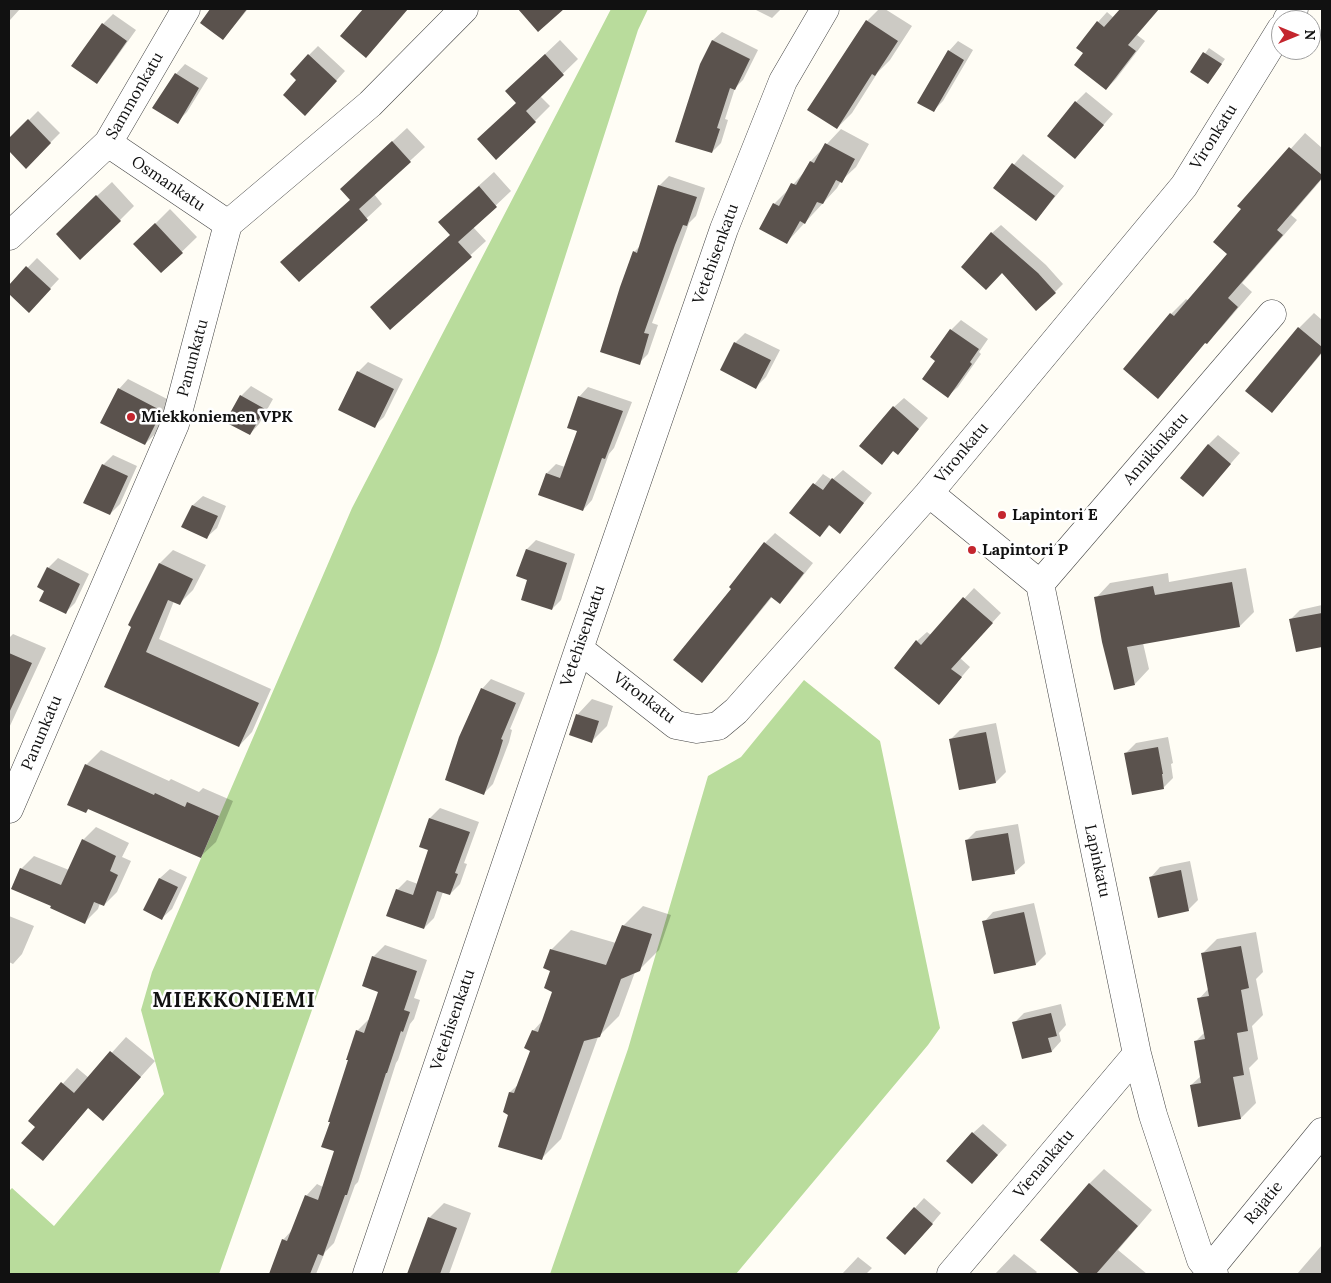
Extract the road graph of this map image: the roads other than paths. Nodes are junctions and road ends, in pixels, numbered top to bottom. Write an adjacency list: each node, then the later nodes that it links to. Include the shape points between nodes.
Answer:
1 (186, 9): 5 (street, Sammonkatu)
2 (464, 9): 6 (street, via 370,104)
3 (825, 9): 11 (street, Vetehisenkatu, via 784,81 724,229)
4 (1271, 45): 9 (street, Vironkatu, via 1184,186)
5 (108, 143): 6 (street, Osmankatu); 7 (street, Sammonkatu)
6 (228, 224): 12 (street, Panunkatu, via 176,424)
7 (9, 236)
8 (1272, 314): 10 (street, Annikinkatu)
9 (928, 493): 10 (street); 11 (street, Vironkatu, via 736,711 718,726 697,729 676,725)
10 (1040, 584): 13 (street, Lapinkatu)
11 (579, 649): 16 (street, Vetehisenkatu)
12 (9, 809)
13 (1137, 1054): 15 (street, Lapinkatu, via 1153,1115 1201,1260); 17 (street, Vienankatu)
14 (1322, 1132): 15 (street, Rajatie)
15 (1212, 1272)
16 (367, 1274)
17 (951, 1274)

